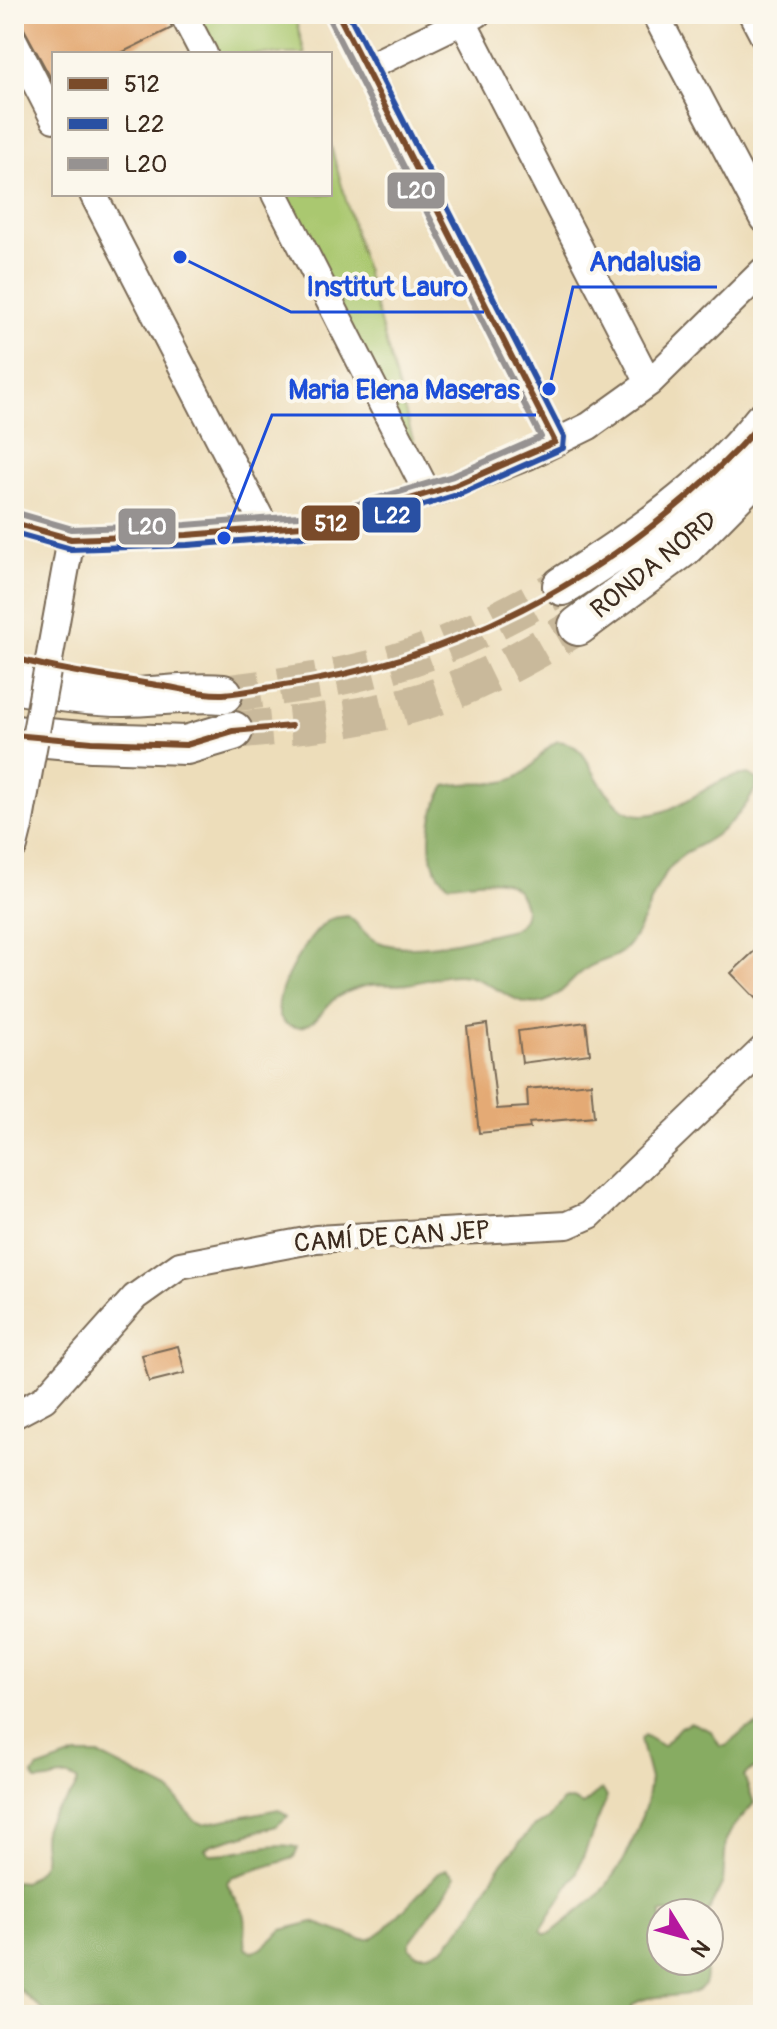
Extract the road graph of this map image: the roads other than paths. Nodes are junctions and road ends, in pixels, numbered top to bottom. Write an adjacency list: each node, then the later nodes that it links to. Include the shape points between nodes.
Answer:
1 (183, 14): 8 (street)
2 (338, 14): 9 (street)
3 (655, 14): 13 (street)
4 (752, 14): 6 (street)
5 (467, 16): 9 (street); 15 (street)
6 (763, 35)
7 (14, 41): 10 (street)
8 (203, 52)
9 (366, 68): 17 (street)
10 (52, 115)
11 (94, 196): 21 (street)
12 (276, 196): 19 (street)
13 (763, 219)
14 (763, 271): 15 (street)
15 (649, 383): 17 (street, via 589,426)
16 (763, 421): 23 (highway, RONDA NORD, via 703,487)
17 (555, 442): 19 (street)
18 (763, 467): 24 (highway, RONDA NORD, via 684,547)
19 (428, 494): 21 (street, via 327,524)
20 (14, 523): 22 (street)
21 (266, 529): 22 (street)
22 (71, 539): 29 (street, bridge)
23 (562, 586)
24 (578, 626)
25 (14, 658): 26 (highway, via 215,693 124,697)
26 (14, 684)
27 (14, 713): 28 (highway, via 233,731 186,745)
28 (14, 735)
29 (16, 836)
30 (763, 1049): 31 (street, CAMÍ DE CAN JEP, via 590,1215 567,1225 316,1239 180,1265 135,1297 44,1399)
31 (14, 1415)

